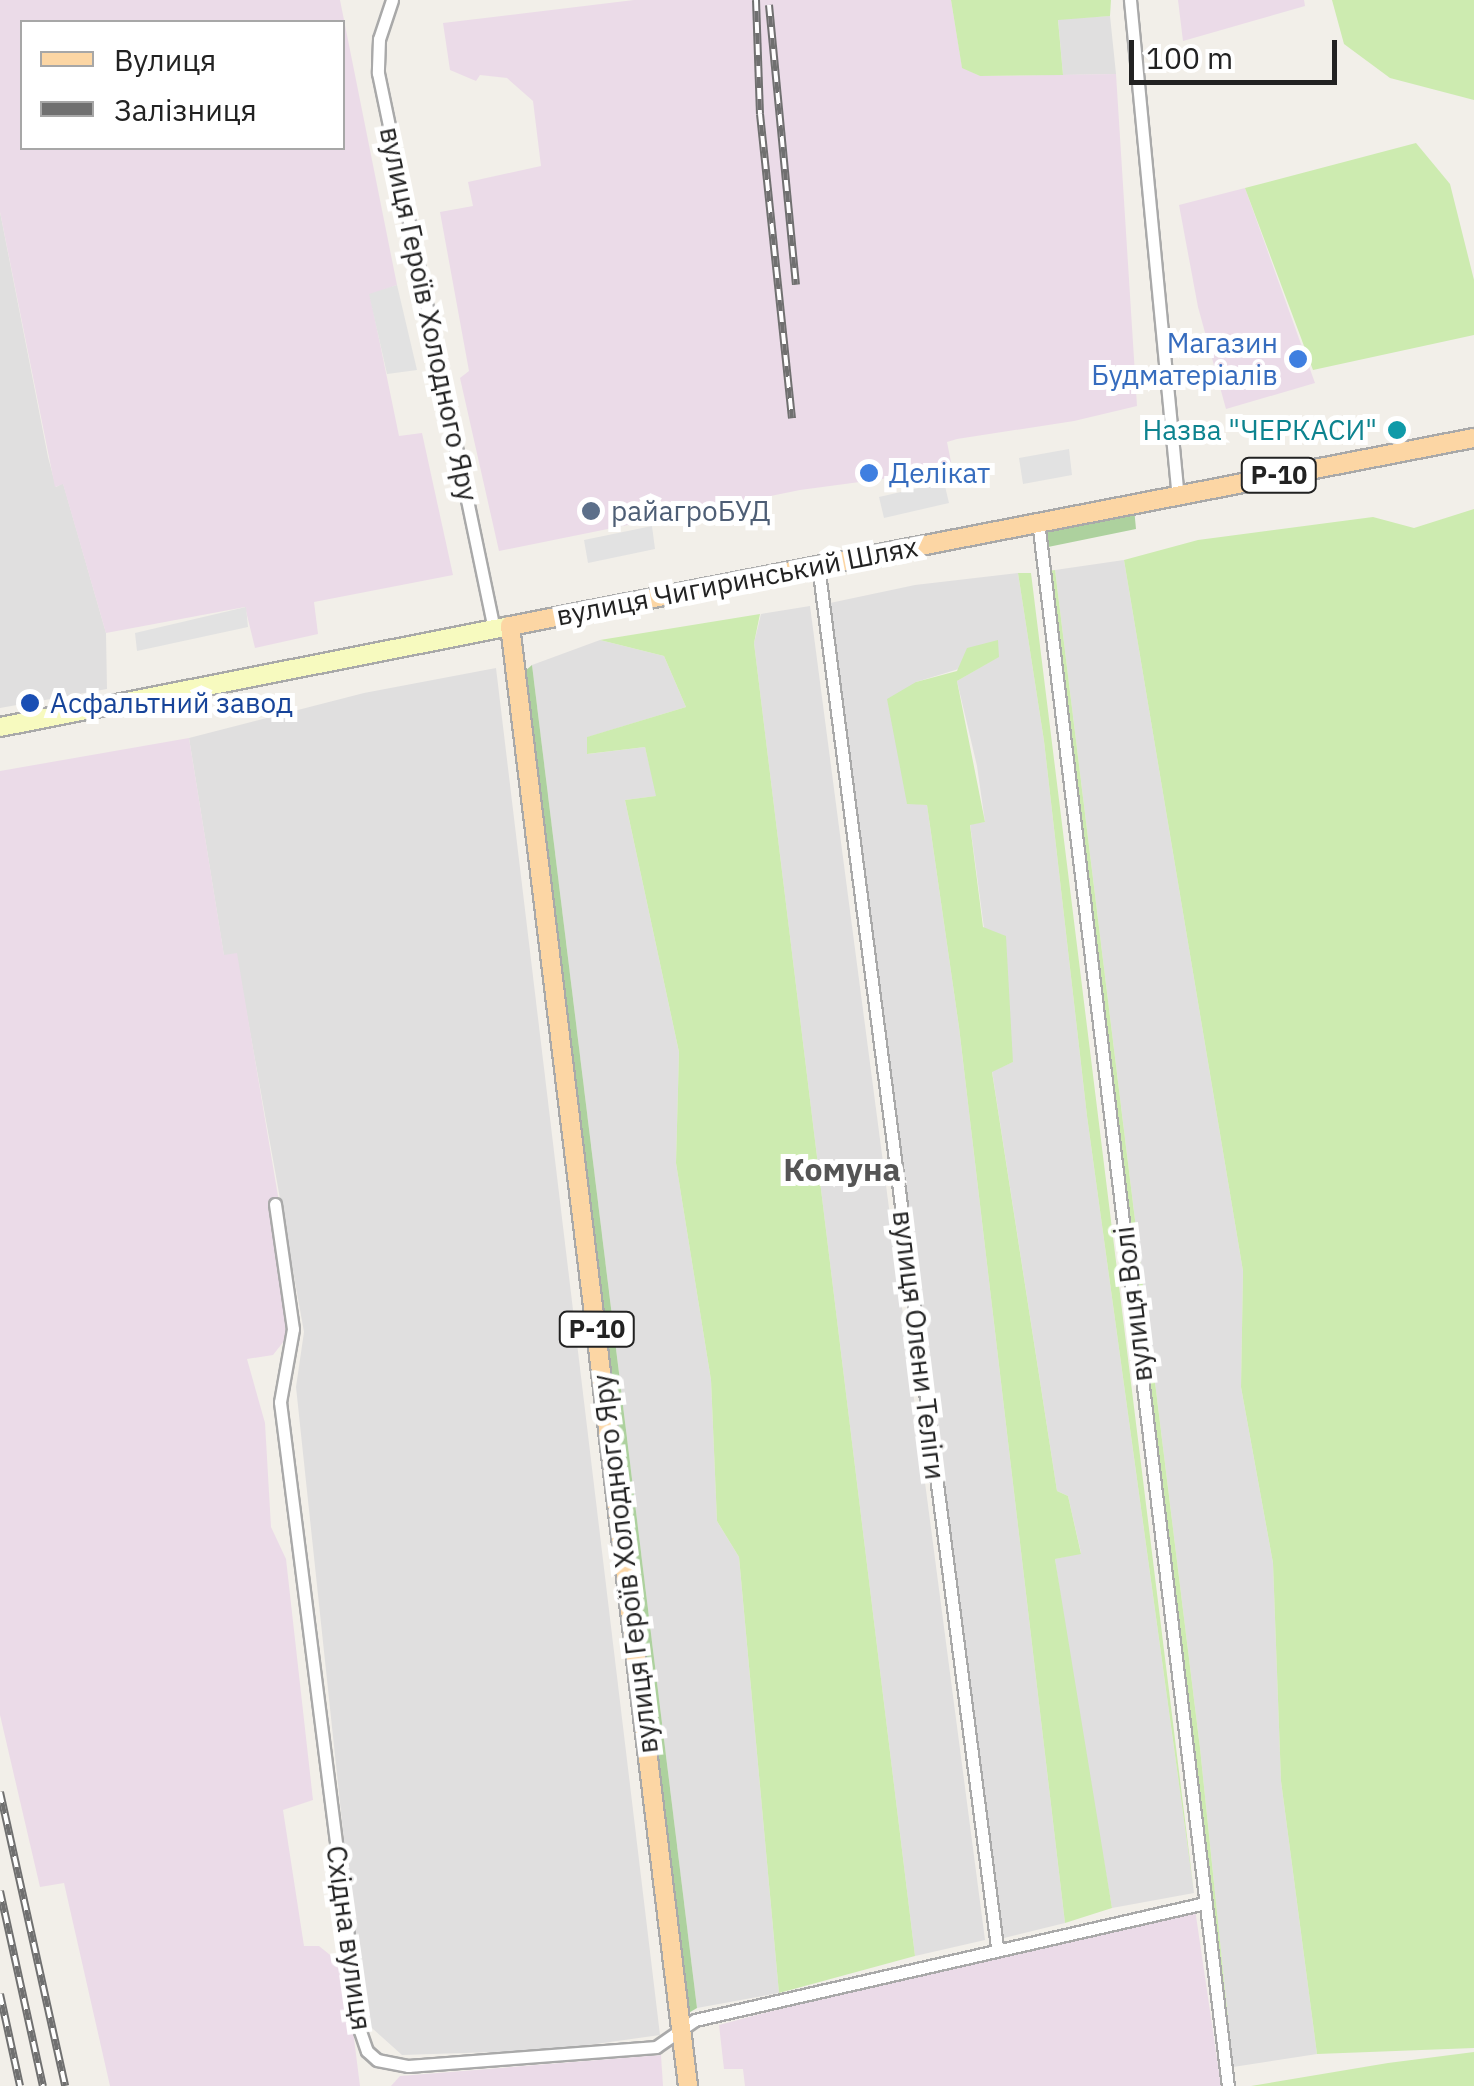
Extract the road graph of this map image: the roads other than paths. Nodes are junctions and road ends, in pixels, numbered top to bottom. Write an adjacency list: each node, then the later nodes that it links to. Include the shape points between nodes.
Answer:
1 (392, 0): 7 (street, вулиця Героїв Холодного Яру, via 378,72)
2 (1130, 0): 4 (street)
3 (1474, 438): 4 (main road, вулиця Чигиринський Шлях / Р-10)
4 (1178, 495): 5 (main road, вулиця Чигиринський Шлях / Р-10)
5 (1038, 521): 6 (main road, вулиця Чигиринський Шлях / Р-10); 10 (street, вулиця Волі)
6 (818, 565): 7 (main road, вулиця Чигиринський Шлях / Р-10); 11 (street, вулиця Олени Теліги)
7 (502, 628): 8 (main road, вулиця Чигиринський Шлях); 12 (main road, вулиця Героїв Холодного Яру / Р-10)
8 (0, 727)
9 (275, 1204): 12 (street, Східна вулиця, via 292,1329 280,1402 346,1936 367,2052 408,2066 656,2046)
10 (1205, 1903): 11 (street, Східна вулиця); 14 (street, вулиця Волі)
11 (997, 1947): 12 (street, Східна вулиця, via 695,2020)
12 (682, 2032): 13 (main road, вулиця Героїв Холодного Яру / Р-10)
13 (688, 2086)
14 (1228, 2086)

